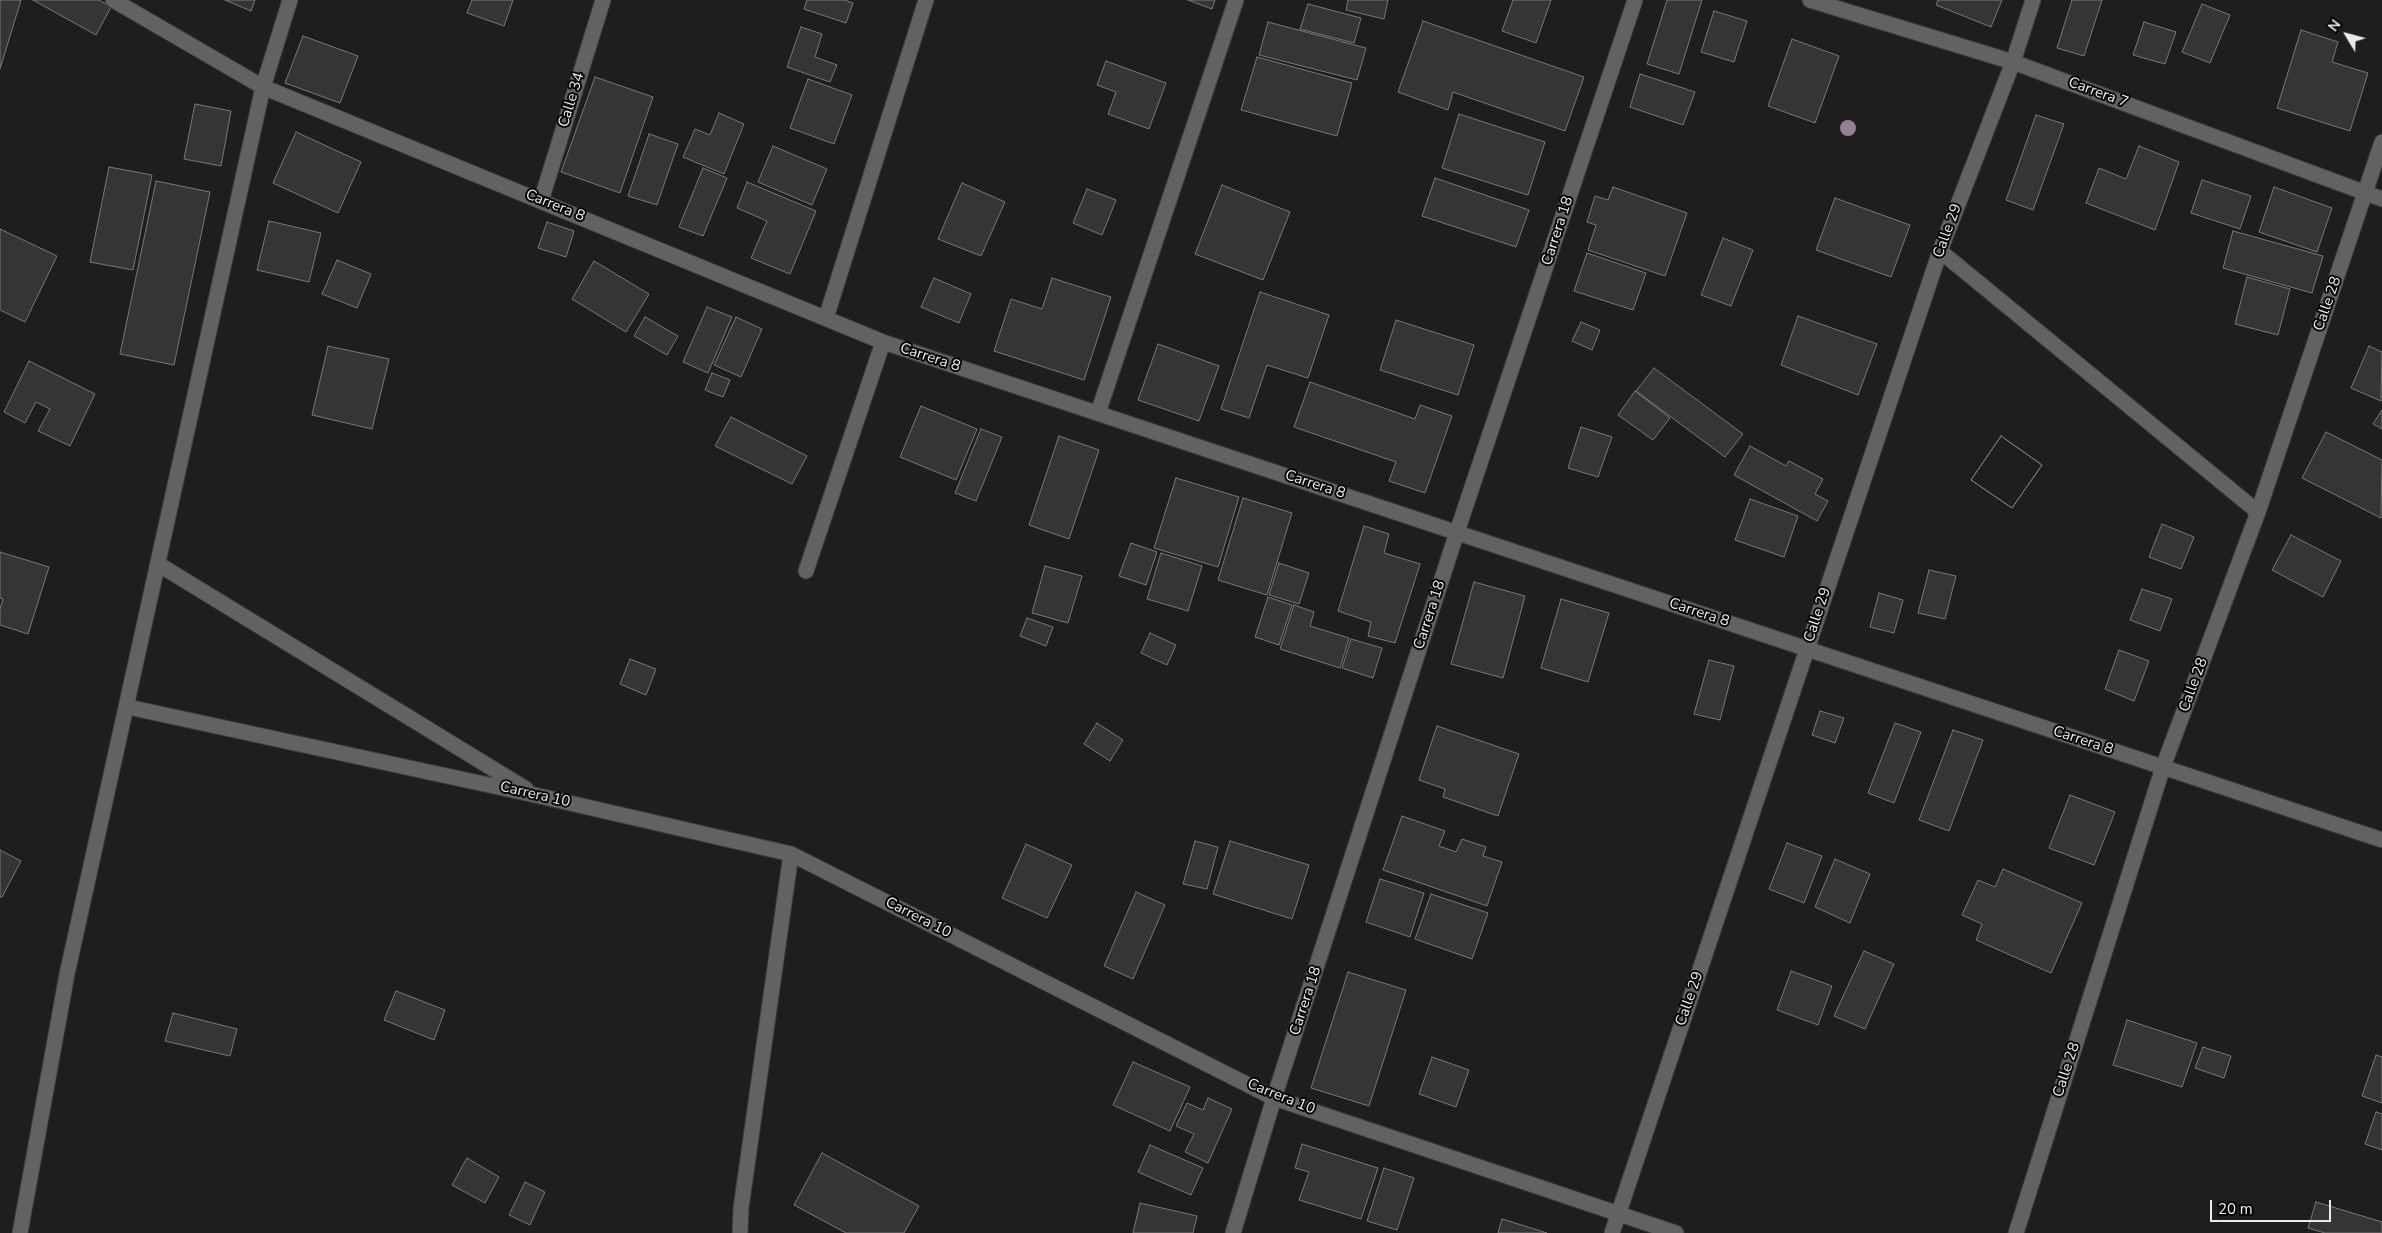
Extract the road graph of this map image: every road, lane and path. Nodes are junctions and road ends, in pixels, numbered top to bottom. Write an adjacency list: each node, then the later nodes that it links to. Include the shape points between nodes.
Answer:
1 (113, 0): 10 (street, Carrera 8)
2 (290, 0): 10 (street)
3 (602, 0): 14 (street, Calle 34)
4 (926, 0): 16 (street)
5 (1236, 0): 18 (street)
6 (1635, 0): 20 (street, Carrera 18)
7 (1810, 0): 9 (street, Carrera 7)
8 (2033, 0): 9 (street, Calle 29)
9 (2013, 62): 12 (street, Carrera 7); 15 (street, Calle 29)
10 (263, 87): 14 (street, Carrera 8); 21 (street)
11 (2382, 142): 12 (street, Calle 28)
12 (2366, 192): 13 (street, Carrera 7); 19 (street, Calle 28)
13 (2382, 199)
14 (541, 201): 16 (street, Carrera 8)
15 (1940, 251): 19 (street); 23 (street, Calle 29)
16 (826, 318): 17 (street, Carrera 8)
17 (883, 342): 18 (street, Carrera 8); 22 (street)
18 (1098, 413): 20 (street, Carrera 8)
19 (2258, 512): 25 (street, Calle 28)
20 (1457, 532): 23 (street, Carrera 8); 29 (street, Carrera 18)
21 (158, 564): 24 (street); 26 (street)
22 (806, 571)
23 (1807, 649): 25 (street, Carrera 8); 30 (street, Calle 29)
24 (128, 707): 26 (street, Carrera 10); 31 (street, via 67,974)
25 (2163, 767): 27 (street, Carrera 8); 36 (street, Calle 28)
26 (535, 794): 28 (street, Carrera 10)
27 (2382, 840)
28 (791, 854): 29 (street, Carrera 10); 32 (street)
29 (1274, 1098): 30 (street, Carrera 10); 33 (street, Carrera 18)
30 (1618, 1215): 34 (street, Calle 29); 35 (street, Carrera 10)
31 (20, 1233)
32 (740, 1233)
33 (1233, 1233)
34 (1612, 1233)
35 (1676, 1233)
36 (2016, 1233)

